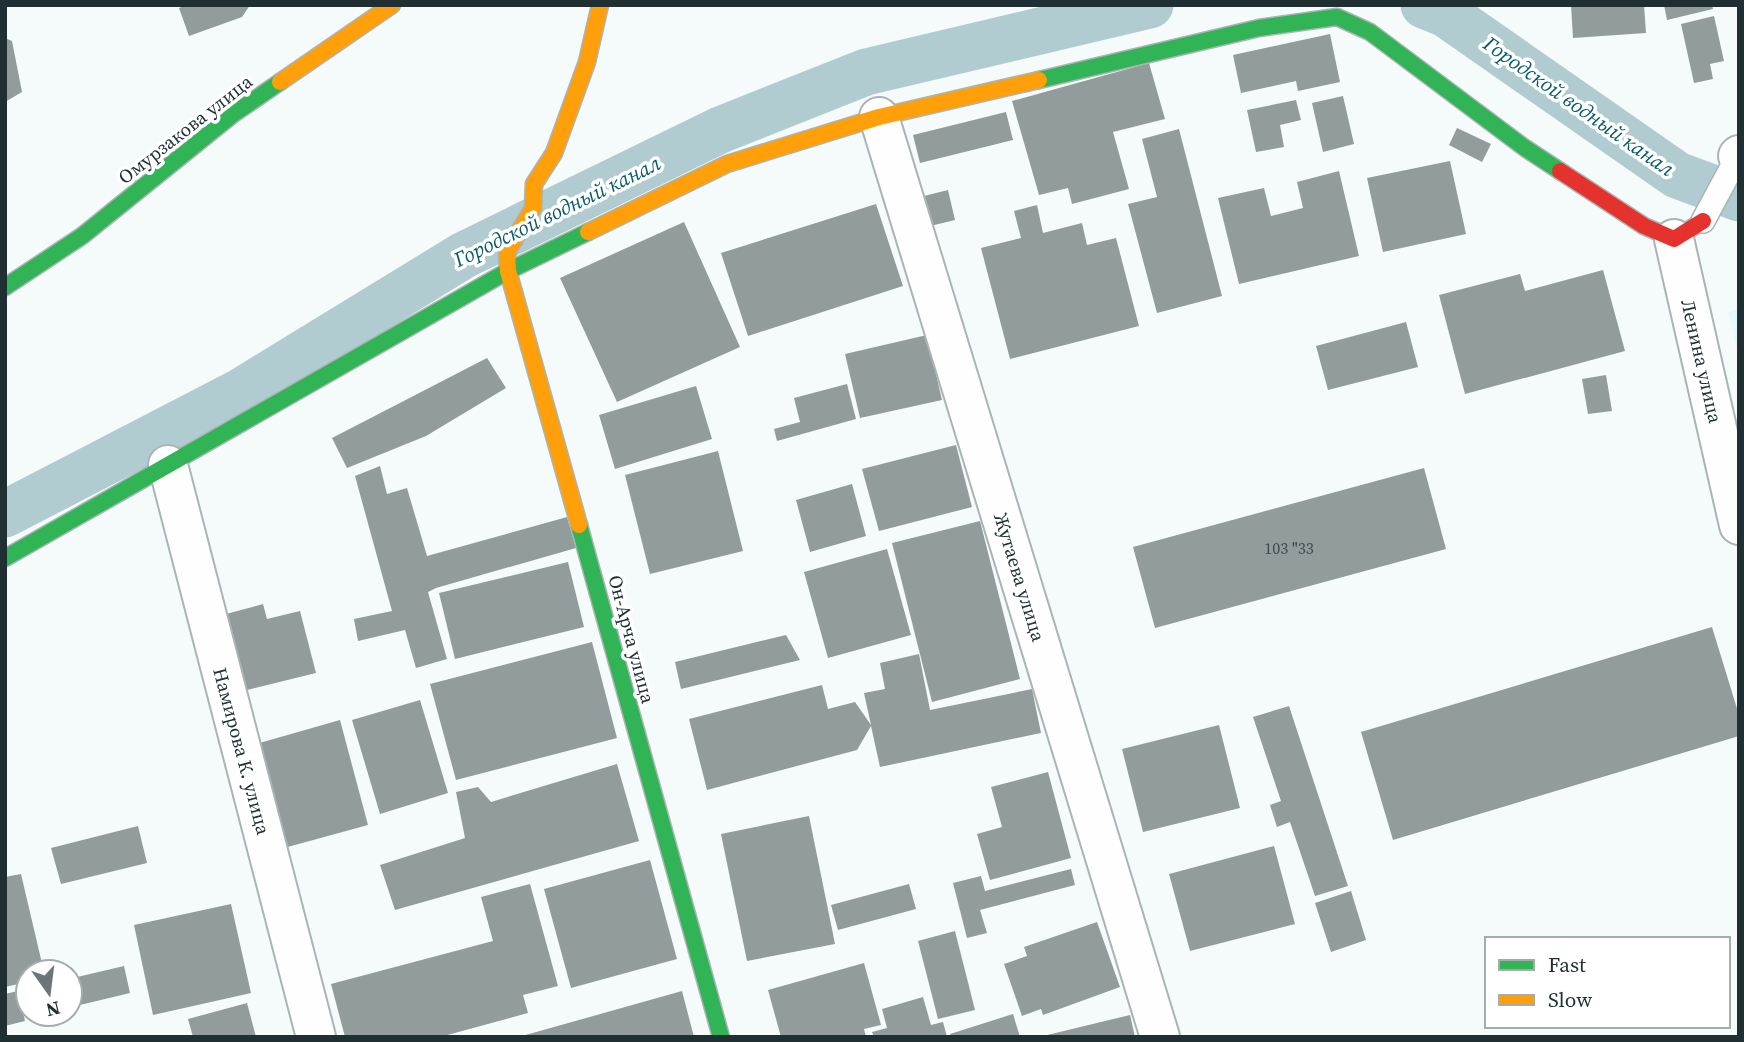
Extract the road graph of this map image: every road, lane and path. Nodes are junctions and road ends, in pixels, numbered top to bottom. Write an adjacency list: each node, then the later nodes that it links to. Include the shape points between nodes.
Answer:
1 (392, 5): 7 (street, Омурзакова улица, via 232,115 82,236)
2 (600, 5): 6 (street, Он-Арча улица, via 587,62 554,153 534,184 533,208 507,252)
3 (879, 117): 5 (street, via 1259,28 1337,17 1370,32 1536,155 1644,226); 6 (street, via 727,164); 13 (street, Жутаева улица)
4 (1738, 155): 5 (lane)
5 (1689, 230): 9 (street, Ленина улица)
6 (508, 271): 8 (street); 12 (street, Он-Арча улица)
7 (5, 286)
8 (168, 465): 10 (street); 11 (street, Намирова К. улица)
9 (1739, 526)
10 (5, 558)
11 (316, 1037)
12 (721, 1037)
13 (1160, 1037)

